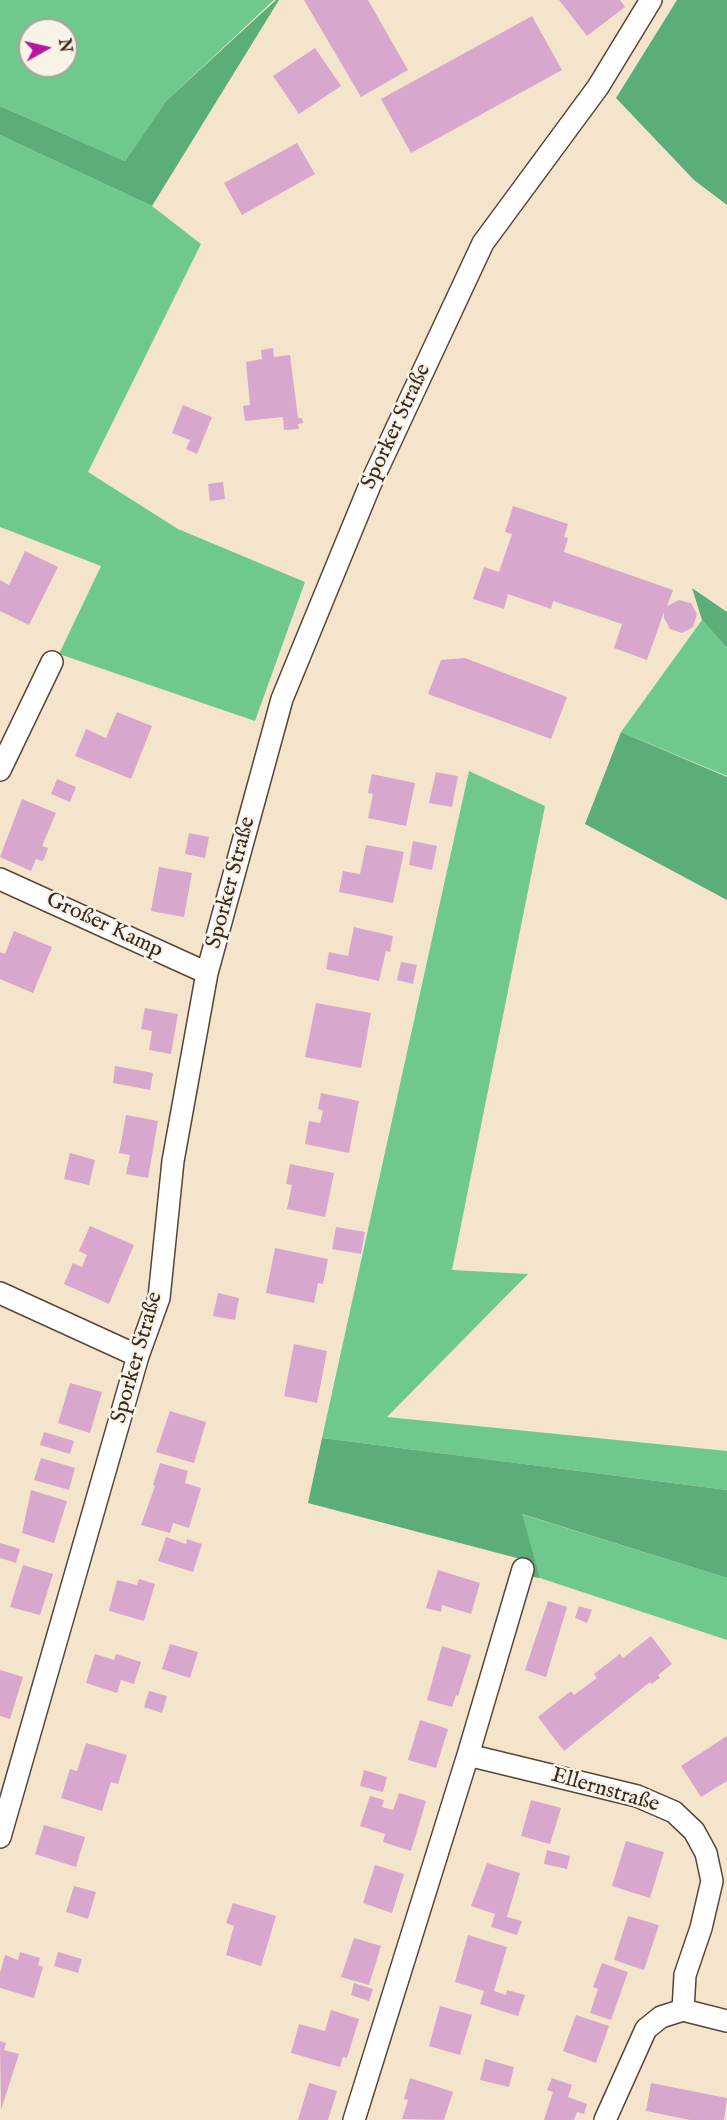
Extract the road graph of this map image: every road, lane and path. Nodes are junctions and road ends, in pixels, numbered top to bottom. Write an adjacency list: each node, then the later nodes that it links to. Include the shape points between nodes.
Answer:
1 (651, 0): 5 (street, Sporker Straße, via 598,87 483,243 370,485 282,699)
2 (52, 662): 3 (street)
3 (0, 770)
4 (0, 879): 5 (street, Großer Kamp)
5 (207, 973): 7 (street, Sporker Straße, via 172,1161 159,1298)
6 (0, 1293): 7 (street)
7 (138, 1356): 10 (street, Sporker Straße)
8 (523, 1569): 9 (street)
9 (468, 1755): 11 (street, Ellernstraße, via 636,1796 674,1812 694,1831 706,1853 712,1881 685,1975); 13 (street)
10 (0, 1837)
11 (682, 2010): 12 (street); 14 (street, via 646,2029)
12 (727, 2021)
13 (354, 2120)
14 (605, 2120)

